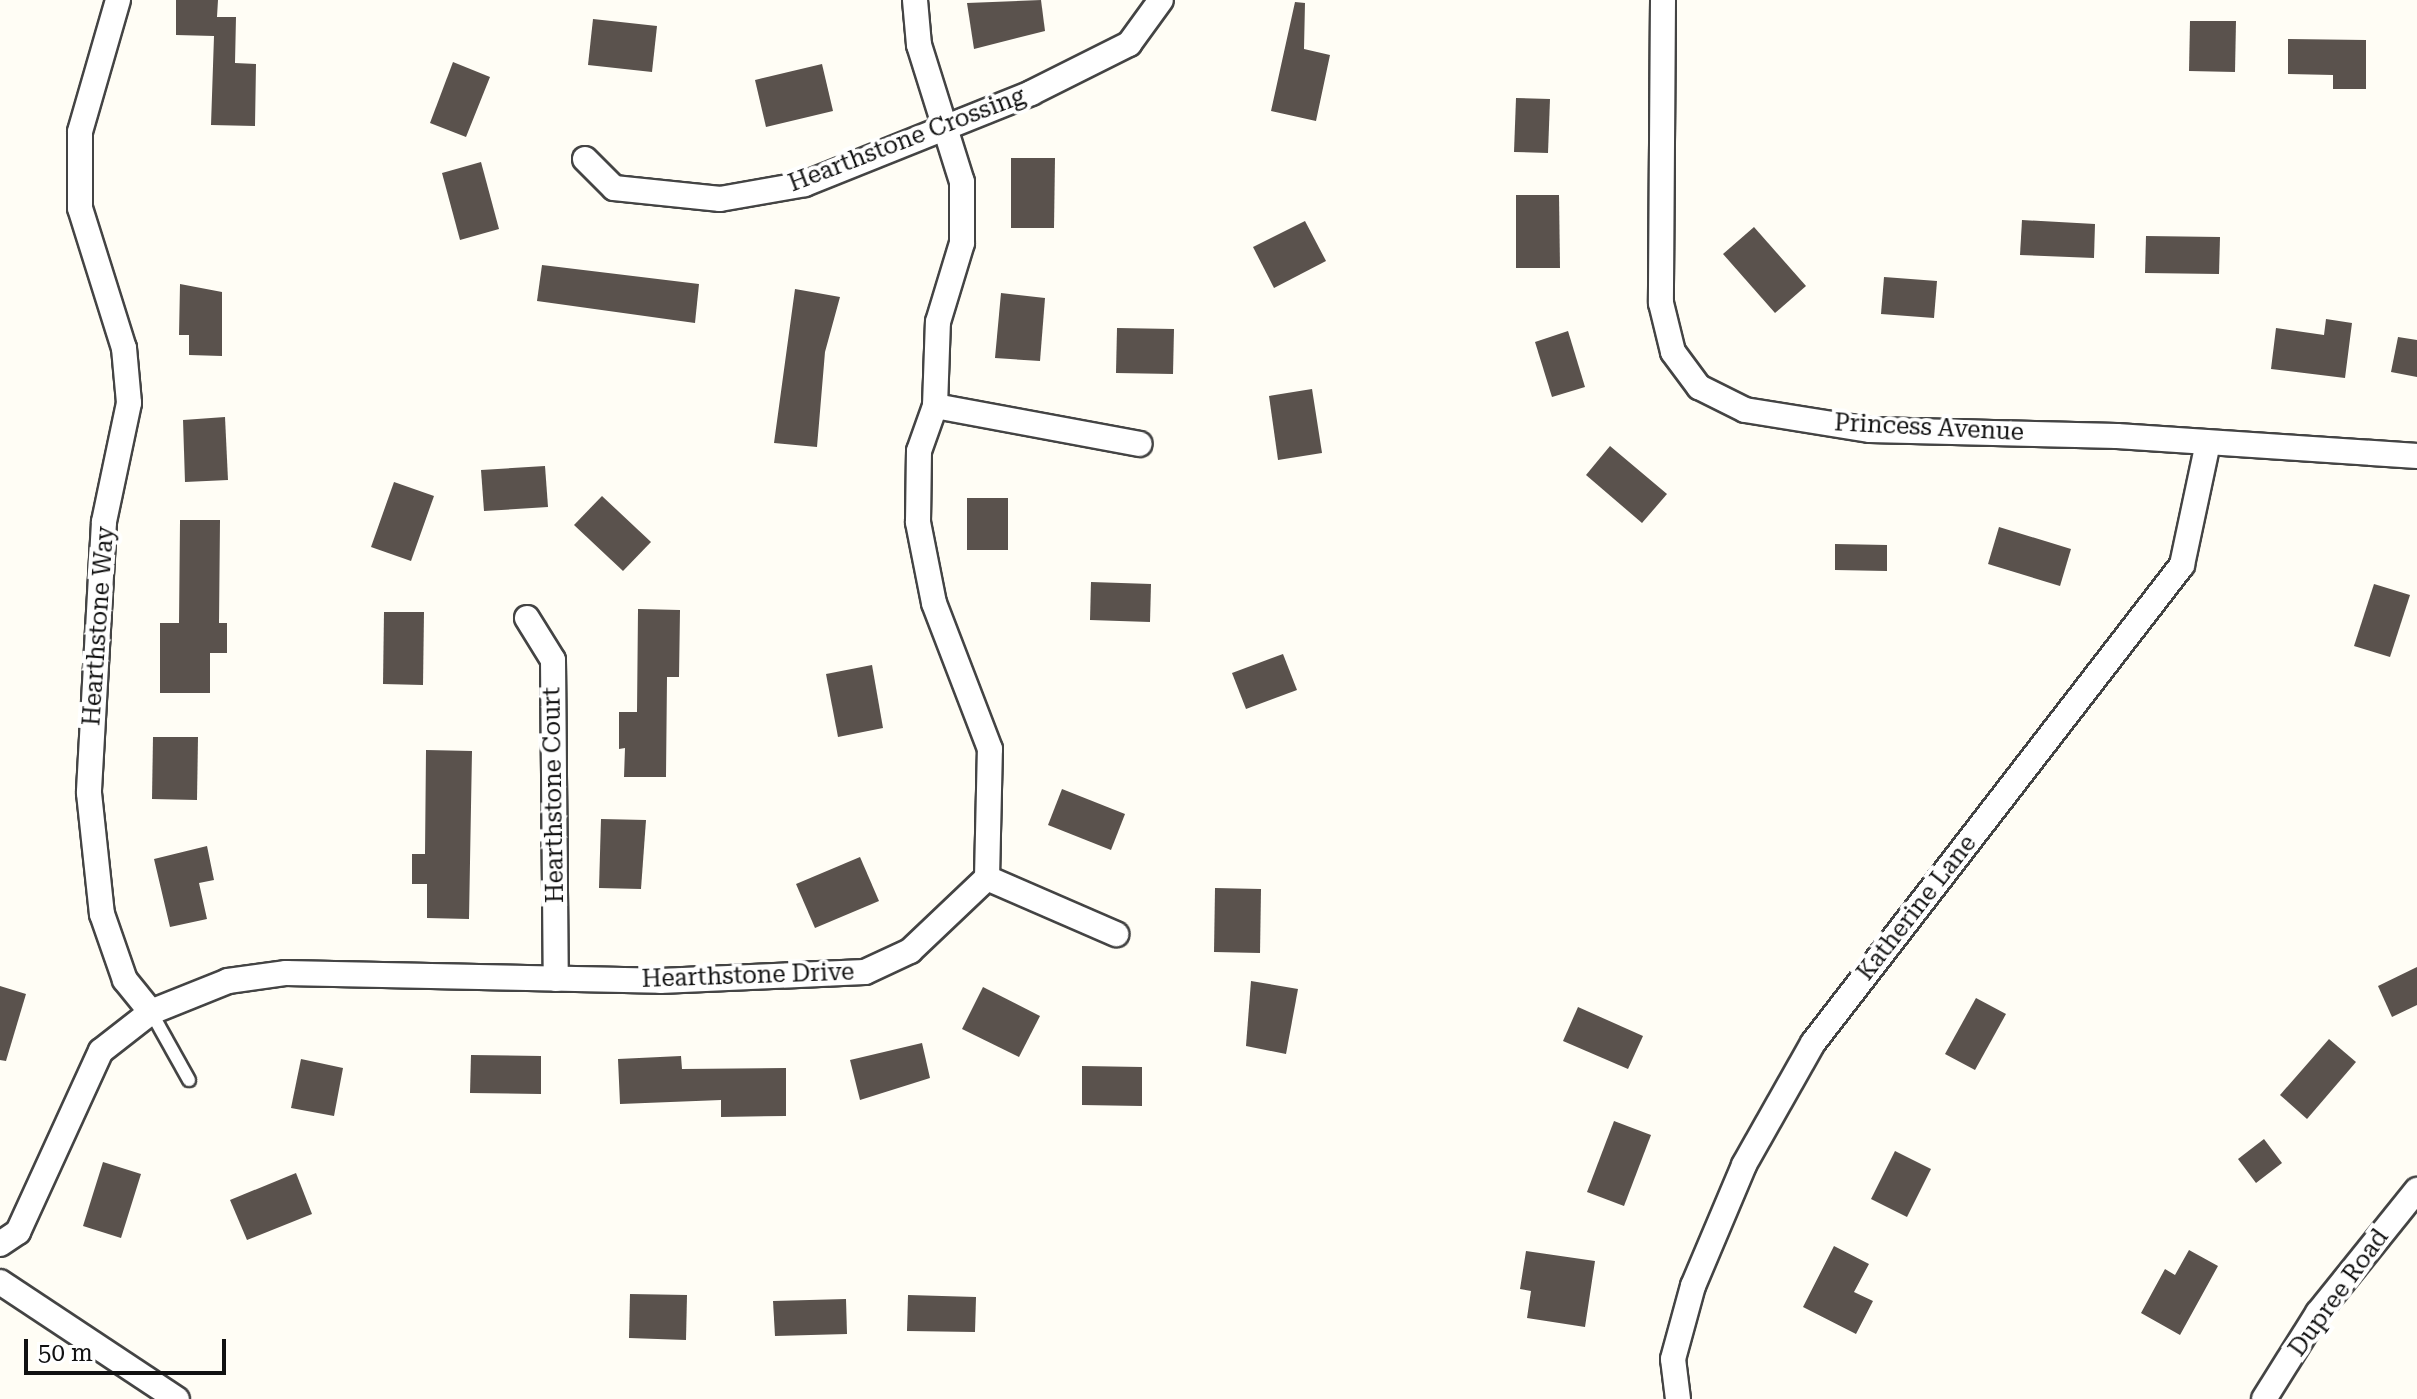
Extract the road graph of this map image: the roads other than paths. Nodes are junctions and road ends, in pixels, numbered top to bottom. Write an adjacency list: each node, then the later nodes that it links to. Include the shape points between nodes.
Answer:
1 (118, 0): 15 (street, Hearthstone Way, via 80,132 80,208 124,348 129,403 104,522 89,793 102,914 125,980)
2 (915, 0): 5 (street, via 919,45)
3 (1161, 0): 5 (street, Hearthstone Crossing, via 1129,44)
4 (1663, 0): 8 (street, Princess Avenue, via 1661,303 1673,352 1699,387 1745,410 1870,430)
5 (944, 130): 6 (street, Hearthstone Crossing, via 805,184 720,199 614,188); 7 (street, via 962,182 962,243 938,322)
6 (585, 159)
7 (935, 406): 9 (street); 12 (street, via 919,451 918,522 934,603 990,749)
8 (2208, 443): 10 (street, Princess Avenue); 21 (street, Katherine Lane, via 2182,565 1813,1043 1744,1165 1693,1286 1673,1359)
9 (1140, 444)
10 (2417, 456)
11 (527, 618): 14 (street, Hearthstone Court, via 553,660)
12 (987, 878): 13 (street); 14 (street, Hearthstone Drive, via 910,951 865,972)
13 (1116, 934)
14 (556, 979): 15 (street, Hearthstone Drive, via 286,973 228,981)
15 (151, 1012): 16 (lane); 18 (street, Hearthstone Drive, via 101,1051 18,1232)
16 (189, 1080)
17 (2417, 1190): 22 (street, Dupree Road, via 2318,1313)
18 (0, 1244)
19 (0, 1282): 20 (street)
20 (177, 1399)
21 (1678, 1399)
22 (2264, 1399)

